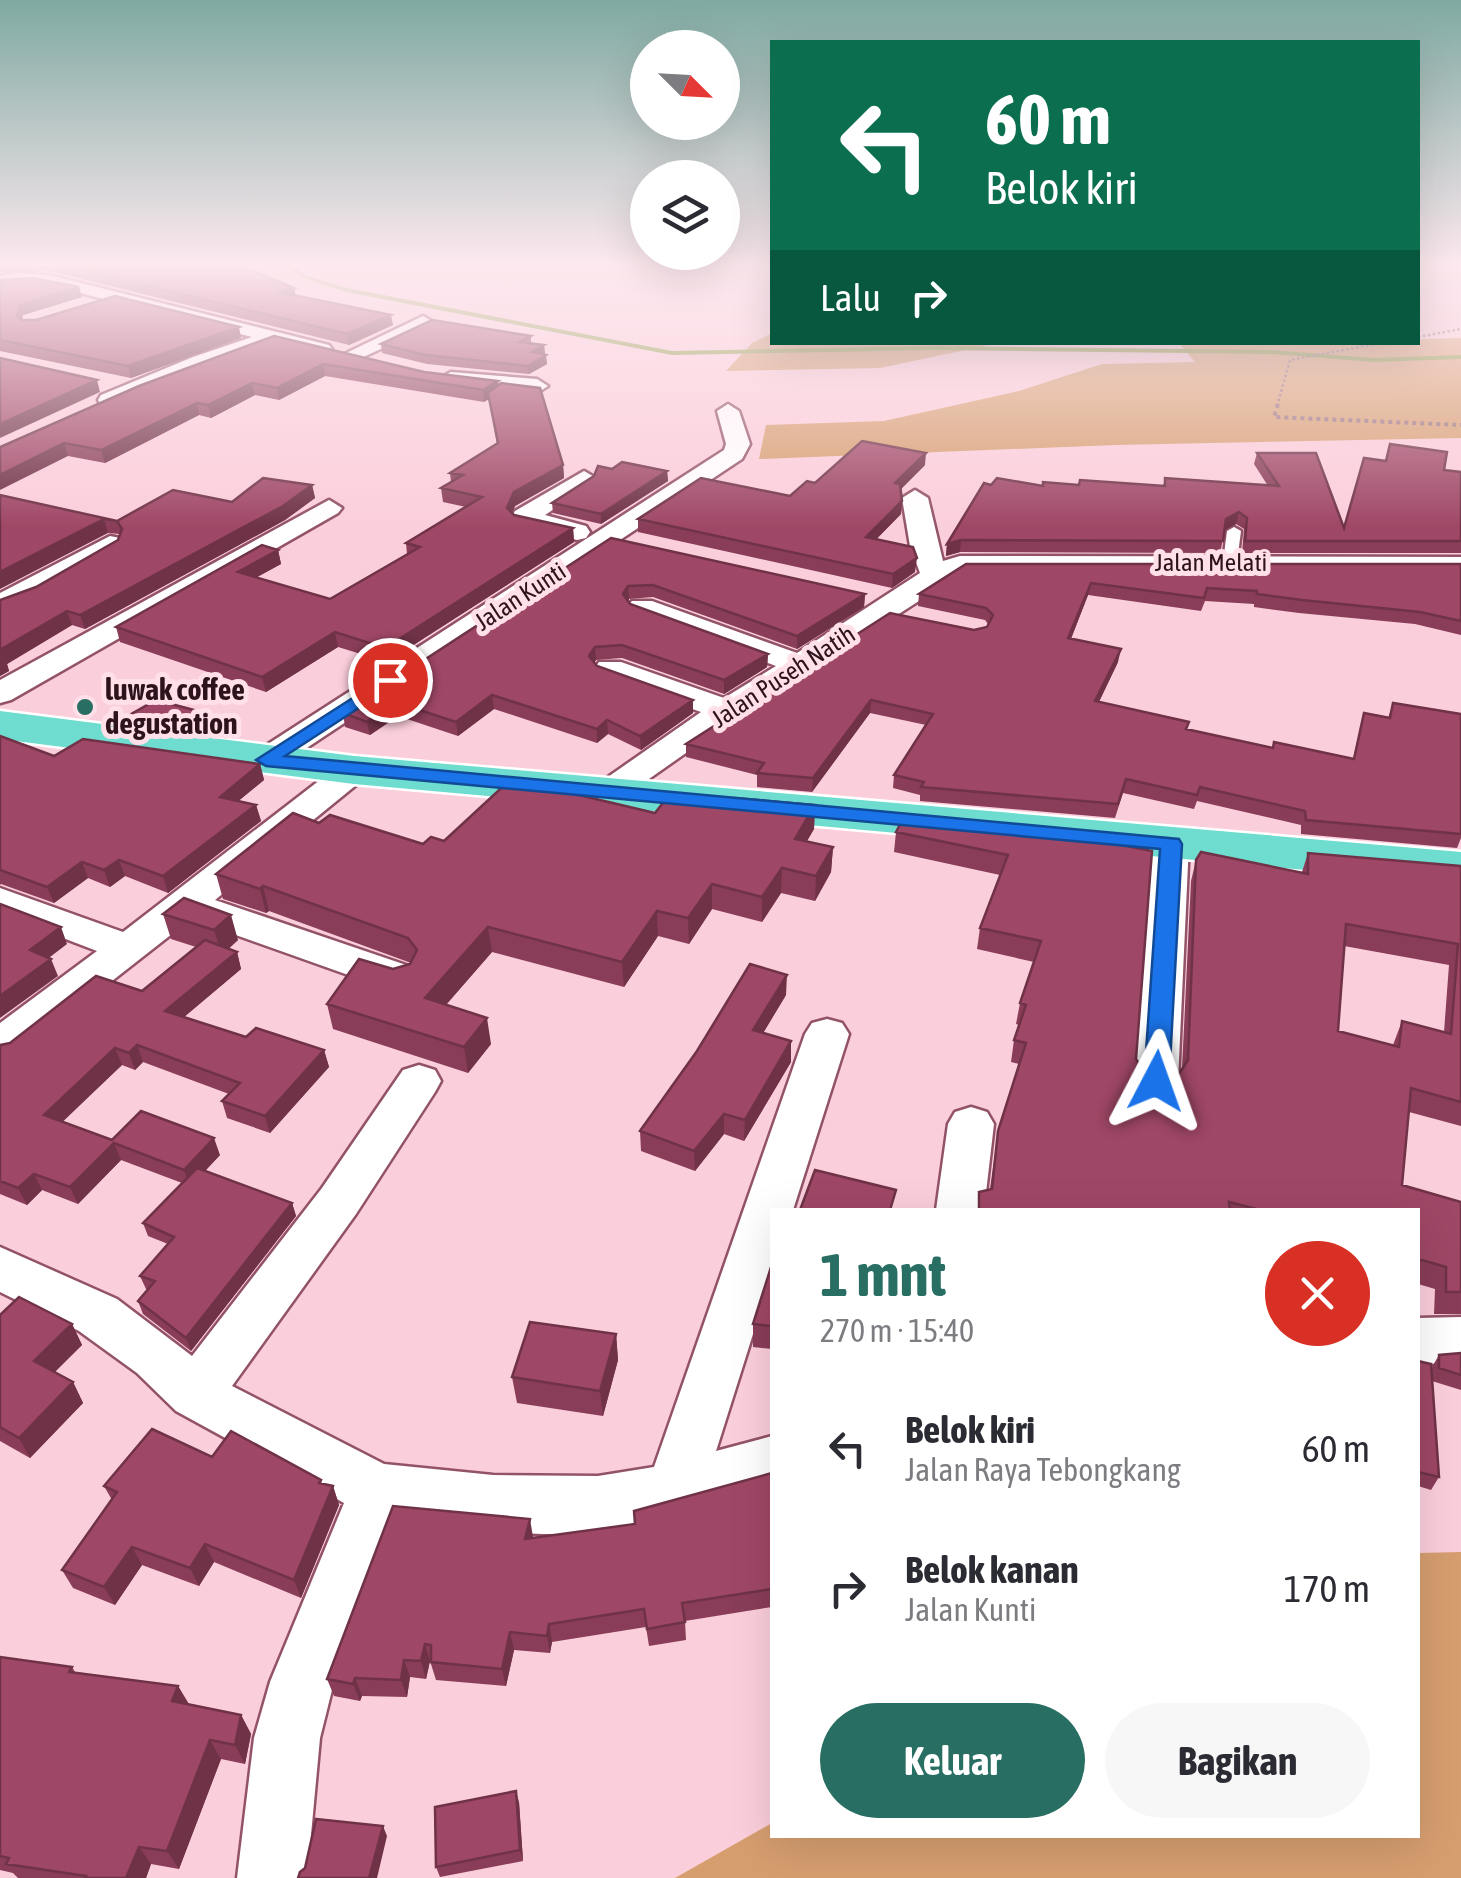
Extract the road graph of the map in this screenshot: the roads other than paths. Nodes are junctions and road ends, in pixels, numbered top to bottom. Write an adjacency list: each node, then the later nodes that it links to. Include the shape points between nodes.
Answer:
1 (232, 353): 9 (street)
2 (337, 353): 4 (street)
3 (357, 353): 4 (street)
4 (350, 356): 5 (street)
5 (388, 365)
6 (426, 374): 8 (street)
7 (100, 382): 9 (street)
8 (537, 386)
9 (133, 389): 10 (street)
10 (83, 412)
11 (734, 428): 16 (street, Jalan Kunti, via 734,454)
12 (584, 478): 16 (street, via 525,519)
13 (916, 498): 21 (street, via 924,546)
14 (330, 508): 26 (street)
15 (1234, 531): 19 (lane)
16 (608, 539): 18 (street); 29 (street, Jalan Kunti)
17 (110, 544): 22 (street)
18 (644, 547)
19 (1230, 562): 20 (street, Jalan Melati); 21 (street, Jalan Melati)
20 (1461, 565)
21 (947, 568): 24 (street, Jalan Puseh Natih)
22 (0, 603)
23 (642, 608): 24 (street)
24 (798, 663): 27 (street, Jalan Puseh Natih)
25 (610, 669): 27 (street)
26 (0, 694)
27 (730, 710): 31 (street, Jalan Puseh Natih)
28 (0, 725): 29 (main road)
29 (266, 760): 30 (main road)
30 (354, 770): 31 (main road); 35 (street)
31 (607, 793): 32 (main road)
32 (1171, 844): 33 (main road); 40 (street)
33 (1461, 868)
34 (0, 900): 36 (street)
35 (184, 903): 36 (street); 37 (street)
36 (125, 946): 39 (street)
37 (397, 976)
38 (827, 1034): 49 (street)
39 (0, 1046)
40 (1156, 1081)
41 (419, 1082): 47 (street)
42 (971, 1124): 43 (street)
43 (960, 1208)
44 (0, 1268): 47 (street, via 98,1314)
45 (1420, 1340): 46 (street)
46 (1461, 1340)
47 (195, 1394): 50 (street)
48 (770, 1463): 49 (street)
49 (676, 1490): 50 (street, via 598,1504 493,1503)
50 (378, 1491): 51 (street, via 286,1738)
51 (272, 1878)

